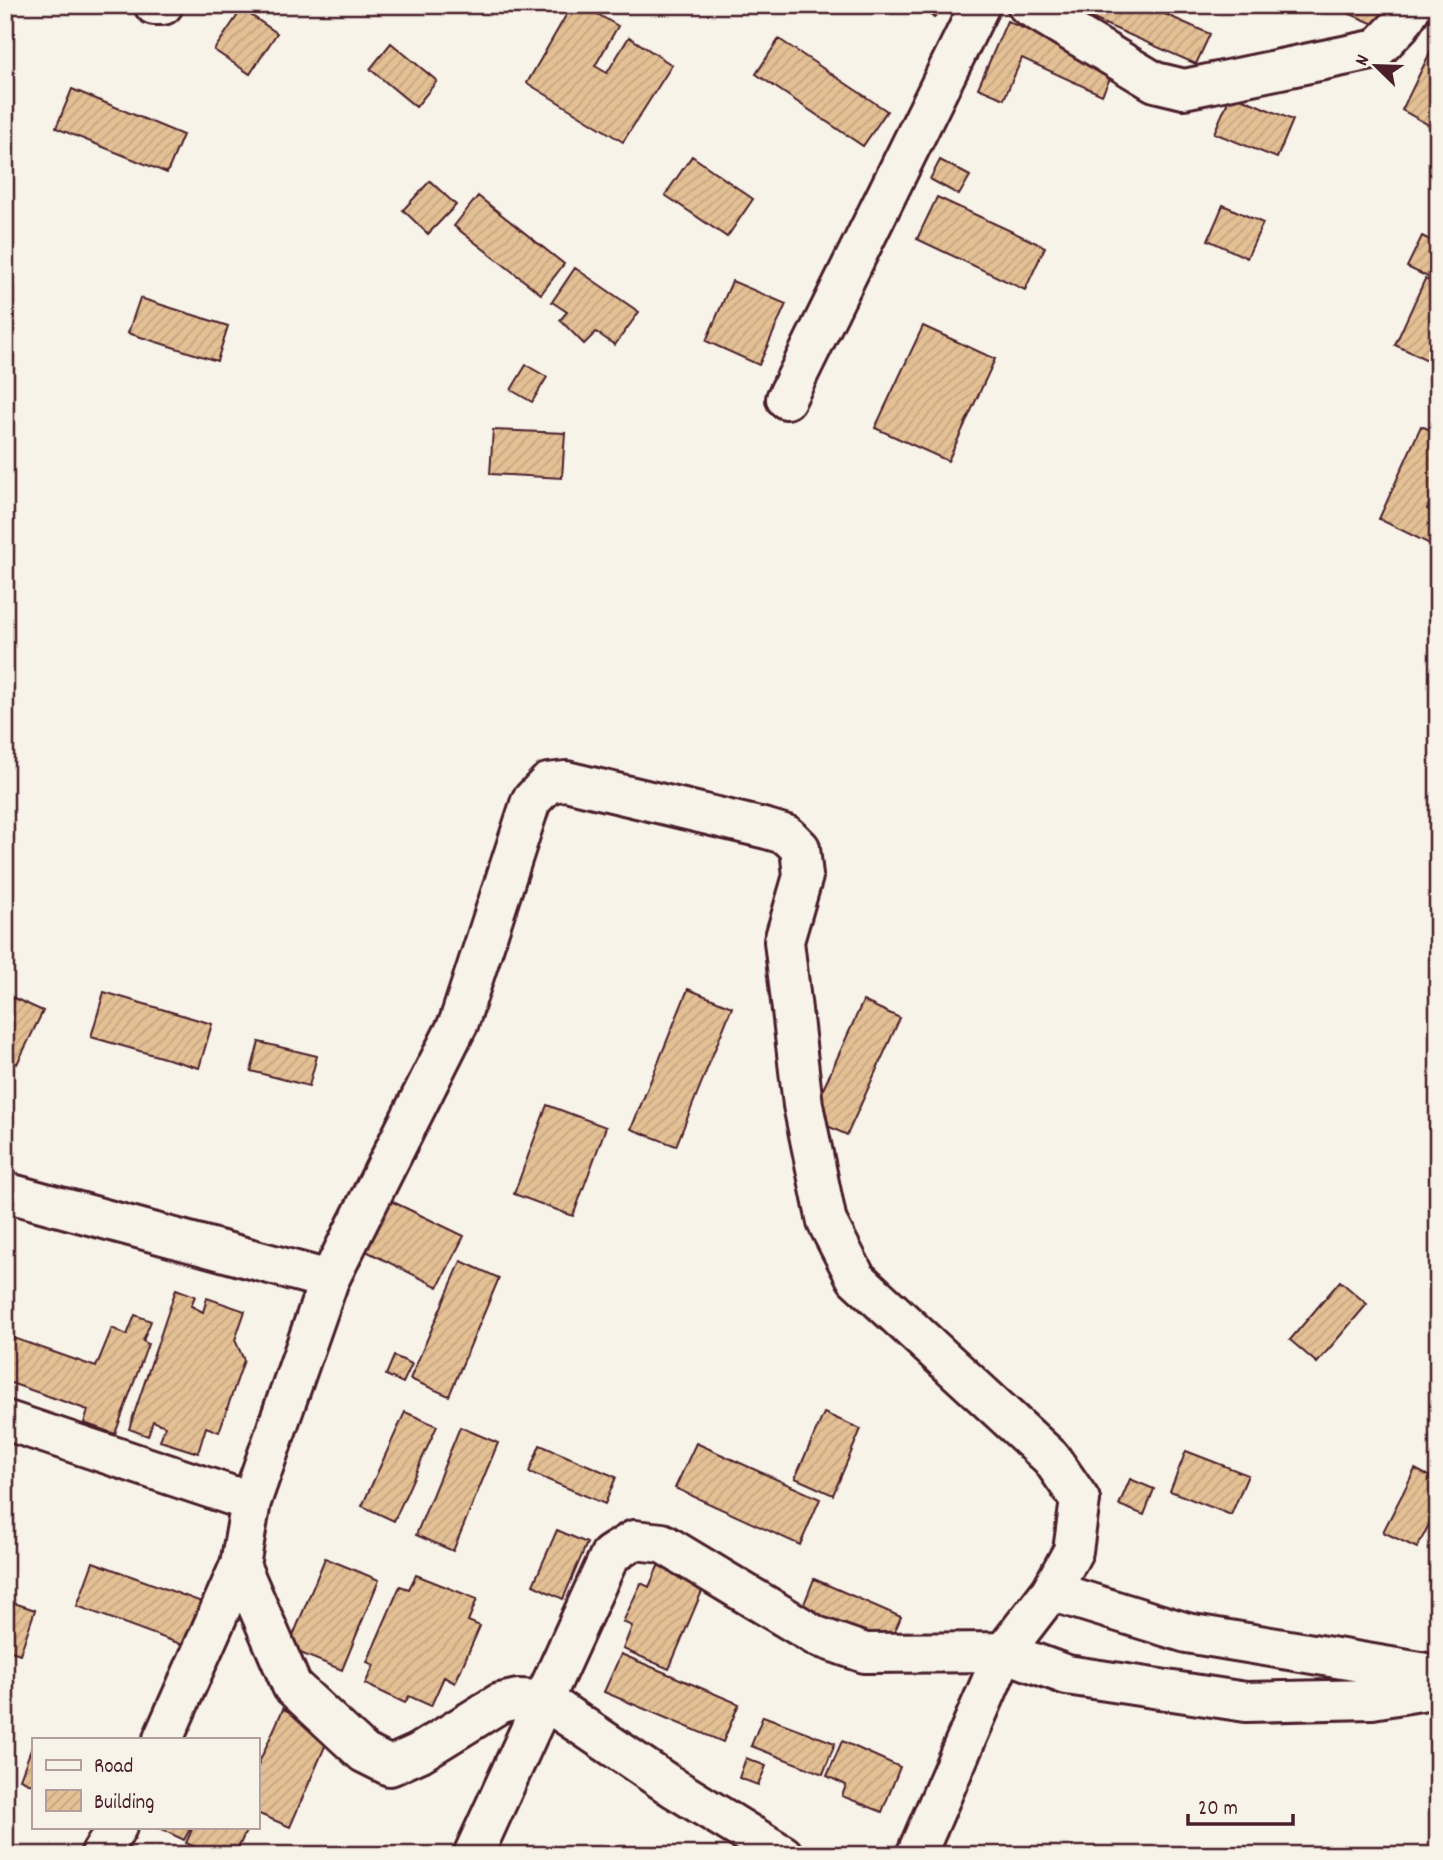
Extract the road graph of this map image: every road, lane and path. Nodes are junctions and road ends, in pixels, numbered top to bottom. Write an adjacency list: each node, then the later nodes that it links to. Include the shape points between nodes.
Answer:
1 (153, 5): 2 (street)
2 (163, 5)
3 (980, 5): 6 (street)
4 (1027, 5): 5 (street, via 1155,82 1184,89 1377,49)
5 (1413, 5)
6 (786, 399)
7 (5, 1192): 8 (street)
8 (329, 1280): 10 (street); 12 (street, via 459,1022 531,801 548,783 566,781 787,835 800,848 803,876 784,941 803,1105 827,1222 856,1278 1051,1458 1080,1500 1073,1551)
9 (5, 1420): 10 (street)
10 (251, 1502): 11 (street)
11 (240, 1564): 16 (street, via 292,1686 364,1753 390,1766 419,1754 500,1703); 17 (street)
12 (1051, 1591): 13 (street); 14 (street, via 1187,1633)
13 (1004, 1652): 15 (street, via 1067,1675 1246,1702 1372,1699); 16 (street, via 865,1653 816,1636 662,1544 634,1540 610,1555); 22 (street)
14 (1438, 1675)
15 (1438, 1688)
16 (544, 1700): 20 (street); 21 (street)
17 (163, 1738)
18 (116, 1828): 19 (street)
19 (100, 1855)
20 (473, 1855)
21 (783, 1855)
22 (916, 1855)

